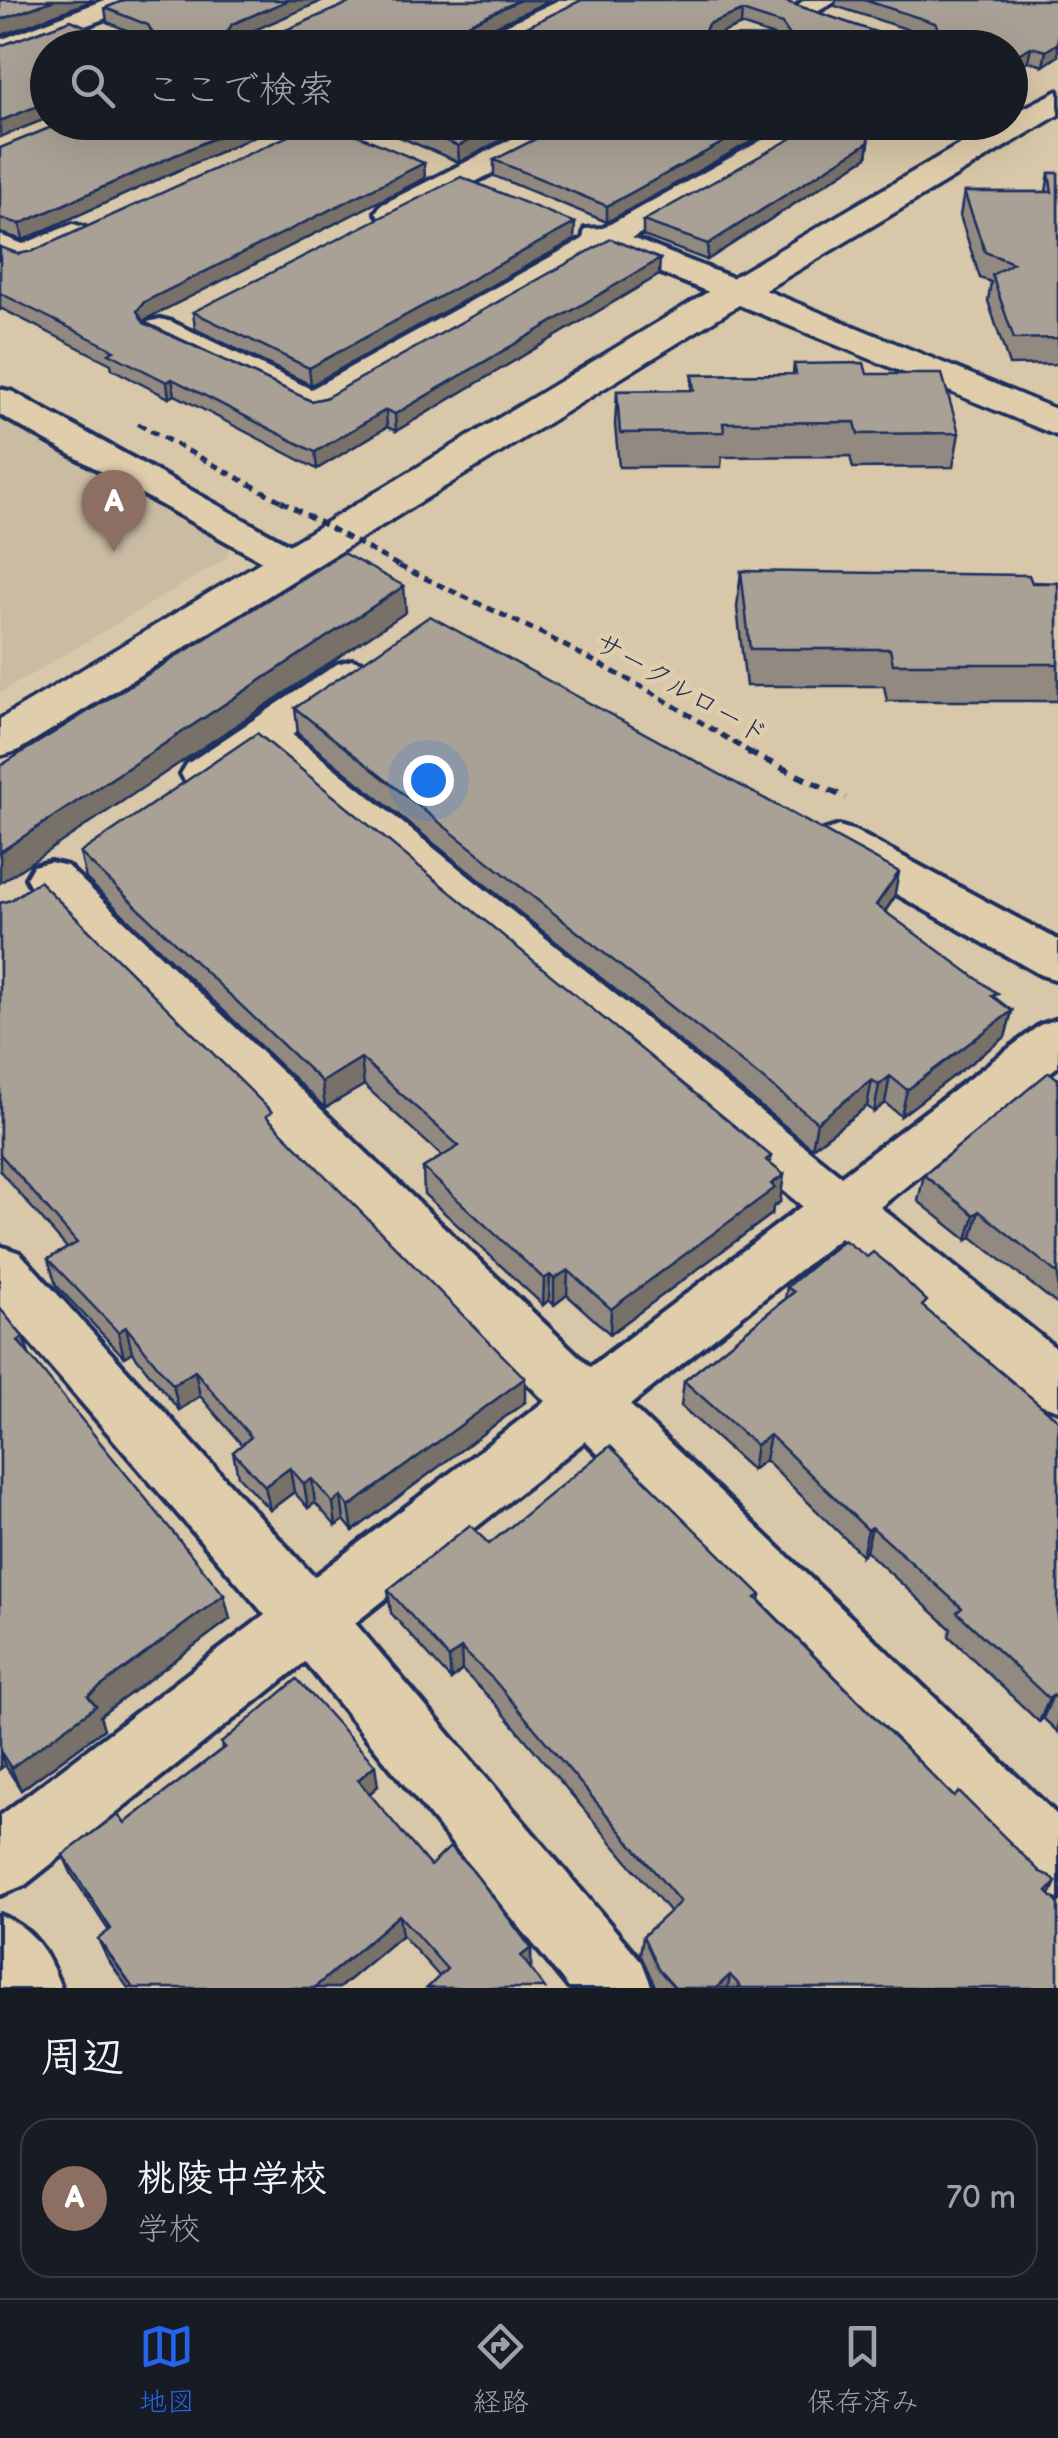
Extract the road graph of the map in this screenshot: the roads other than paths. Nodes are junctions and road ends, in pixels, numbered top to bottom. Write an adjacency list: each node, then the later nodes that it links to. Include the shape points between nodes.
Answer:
1 (128, 0): 5 (street)
2 (581, 0): 8 (street)
3 (774, 0): 4 (street)
4 (823, 10)
5 (74, 22): 6 (street); 7 (street)
6 (53, 30)
7 (95, 30)
8 (518, 30)
9 (30, 39): 10 (street)
10 (0, 50)
11 (1041, 91): 12 (street)
12 (1058, 92)
13 (533, 140): 17 (street)
14 (787, 140): 22 (street)
15 (967, 140): 24 (street)
16 (425, 164): 17 (street)
17 (458, 178): 18 (street); 19 (street)
18 (492, 192)
19 (370, 223)
20 (93, 225): 23 (street, via 23,256)
21 (576, 227): 22 (street)
22 (610, 242): 24 (street); 25 (street, via 312,404 160,329)
23 (0, 245)
24 (736, 292): 27 (street); 28 (street)
25 (195, 312)
26 (0, 400): 28 (street)
27 (1058, 424)
28 (290, 562): 31 (street)
29 (384, 651): 30 (street)
30 (264, 734): 32 (street); 37 (street)
31 (0, 740)
32 (165, 800)
33 (796, 819): 35 (street)
34 (50, 878): 40 (street)
35 (1058, 962)
36 (1055, 1045): 37 (street)
37 (838, 1206): 39 (street); 40 (street)
38 (0, 1269): 41 (street)
39 (1058, 1385)
40 (587, 1404): 41 (street); 43 (street)
41 (311, 1620): 42 (street); 46 (street)
42 (0, 1860)
43 (1058, 1864)
44 (0, 1950): 45 (street)
45 (25, 1988)
46 (616, 1988)

